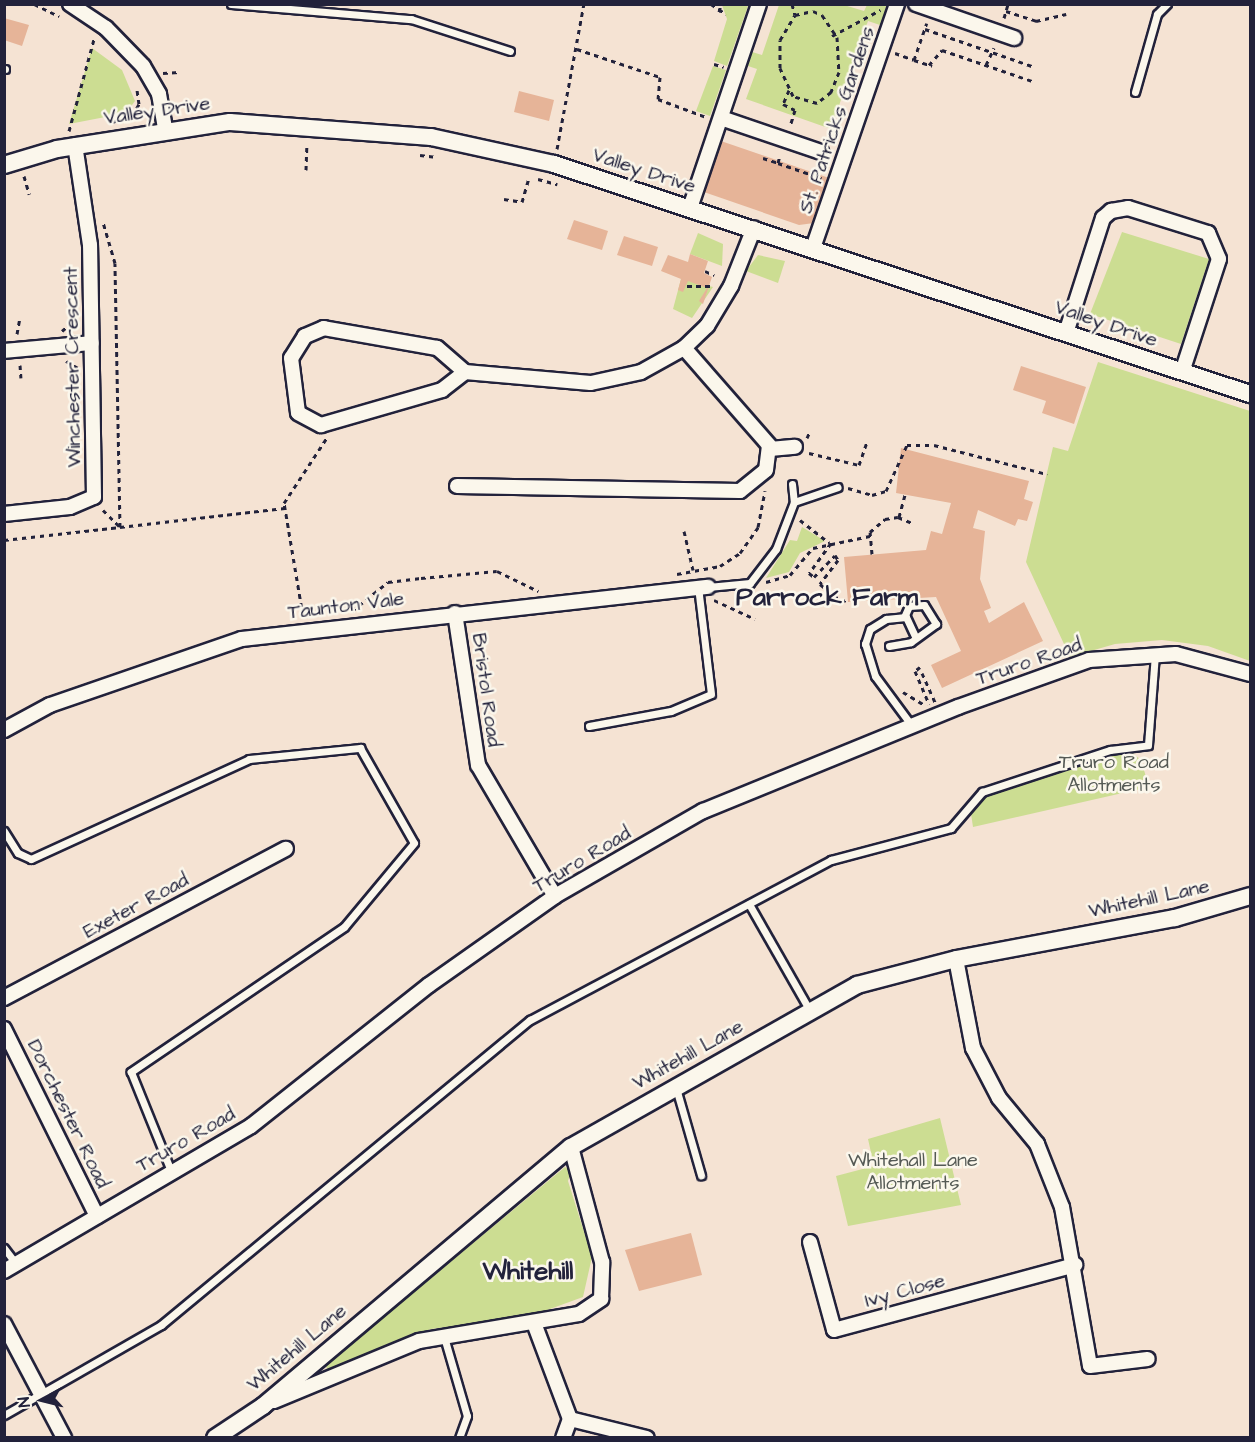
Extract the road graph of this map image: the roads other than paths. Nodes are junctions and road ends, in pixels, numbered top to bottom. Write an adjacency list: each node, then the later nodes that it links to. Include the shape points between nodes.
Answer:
1 (70, 4): 11 (street, via 106,28 143,66 159,94)
2 (231, 4): 8 (lane, via 411,19)
3 (759, 4): 10 (street)
4 (897, 4): 17 (street, St. Patricks Gardens)
5 (916, 4): 7 (street)
6 (1167, 4): 9 (lane, via 1157,14)
7 (1014, 38)
8 (510, 51)
9 (1135, 92)
10 (716, 118): 13 (street); 15 (street)
11 (165, 129): 12 (street, Valley Drive); 15 (street, Valley Drive, via 230,122 300,123 431,137 554,164)
12 (74, 135): 14 (street, Valley Drive); 19 (street, Winchester Crescent, via 89,236)
13 (821, 152)
14 (4, 165)
15 (690, 208): 16 (street, Valley Drive)
16 (754, 228): 17 (street, Valley Drive); 20 (street, via 731,286 707,326)
17 (813, 248): 18 (street, Valley Drive)
18 (1066, 333): 23 (street, Valley Drive); 23 (street, via 1102,218 1110,211 1128,208 1208,233 1219,259)
19 (92, 343): 21 (street); 31 (street, Winchester Crescent, via 94,497 70,507)
20 (684, 348): 22 (street, via 640,372 591,383); 25 (street)
21 (4, 351)
22 (465, 372): 22 (street, via 436,348 324,328 305,336 291,358 298,413 321,425 340,416 442,390)
23 (1182, 372): 24 (street, Valley Drive)
24 (1251, 394)
25 (770, 449): 26 (street); 28 (street, via 765,471 733,493)
26 (799, 449)
27 (792, 484): 30 (lane)
28 (457, 486)
29 (838, 487): 30 (lane)
30 (794, 502): 32 (lane, via 780,542 750,584)
31 (4, 514)
32 (702, 591): 33 (street, Taunton Vale); 39 (lane, via 711,694 670,711)
33 (455, 613): 41 (street, Taunton Vale, via 242,639 160,664 50,705); 44 (street, Bristol Road, via 478,765)
34 (904, 617): 35 (lane); 35 (lane, via 909,606 927,607 935,625); 40 (lane, via 877,622 866,648 875,676)
35 (915, 636): 36 (lane, via 907,643)
36 (889, 646)
37 (1155, 652): 38 (street, Truro Road, via 1202,658); 40 (street, Truro Road, via 1082,662); 46 (lane, via 1148,745 1110,750 991,788 976,796 951,828 831,860)
38 (1251, 674)
39 (589, 726)
40 (912, 726): 44 (street, Truro Road, via 703,812)
41 (4, 730)
42 (4, 831): 53 (lane, via 18,853 31,859 249,759 360,748 414,843 344,927 131,1072)
43 (286, 849): 48 (street, Exeter Road)
44 (555, 896): 53 (street, Truro Road, via 429,985 251,1126)
45 (1251, 896): 47 (street, Whitehill Lane, via 1175,918)
46 (749, 904): 49 (lane); 64 (lane, via 530,1020 161,1325)
47 (956, 959): 49 (street, Whitehill Lane, via 857,985); 58 (street, via 973,1048 999,1098 1037,1144 1062,1207)
48 (4, 998)
49 (810, 1011): 51 (street, Whitehill Lane)
50 (4, 1029): 55 (street, Dorchester Road)
51 (676, 1085): 52 (street, Whitehill Lane); 54 (lane)
52 (571, 1147): 60 (street, via 602,1262 601,1299 579,1314); 65 (street, Whitehill Lane)
53 (171, 1171): 55 (street, Truro Road)
54 (701, 1175)
55 (97, 1216): 59 (street, Truro Road)
56 (810, 1242): 58 (street, Ivy Close, via 834,1330)
57 (4, 1248): 59 (lane)
58 (1075, 1265): 63 (street, via 1090,1366)
59 (10, 1267)
60 (534, 1323): 62 (street); 67 (street)
61 (4, 1324): 64 (street)
62 (443, 1334): 65 (street, via 374,1356); 70 (lane, via 466,1407)
63 (1148, 1359)
64 (42, 1396): 66 (lane); 68 (street)
65 (263, 1406): 69 (street, Whitehill Lane)
66 (4, 1415)
67 (570, 1419): 71 (street); 72 (street)
68 (64, 1437)
69 (215, 1437)
70 (459, 1437)
71 (563, 1437)
72 (647, 1437)

